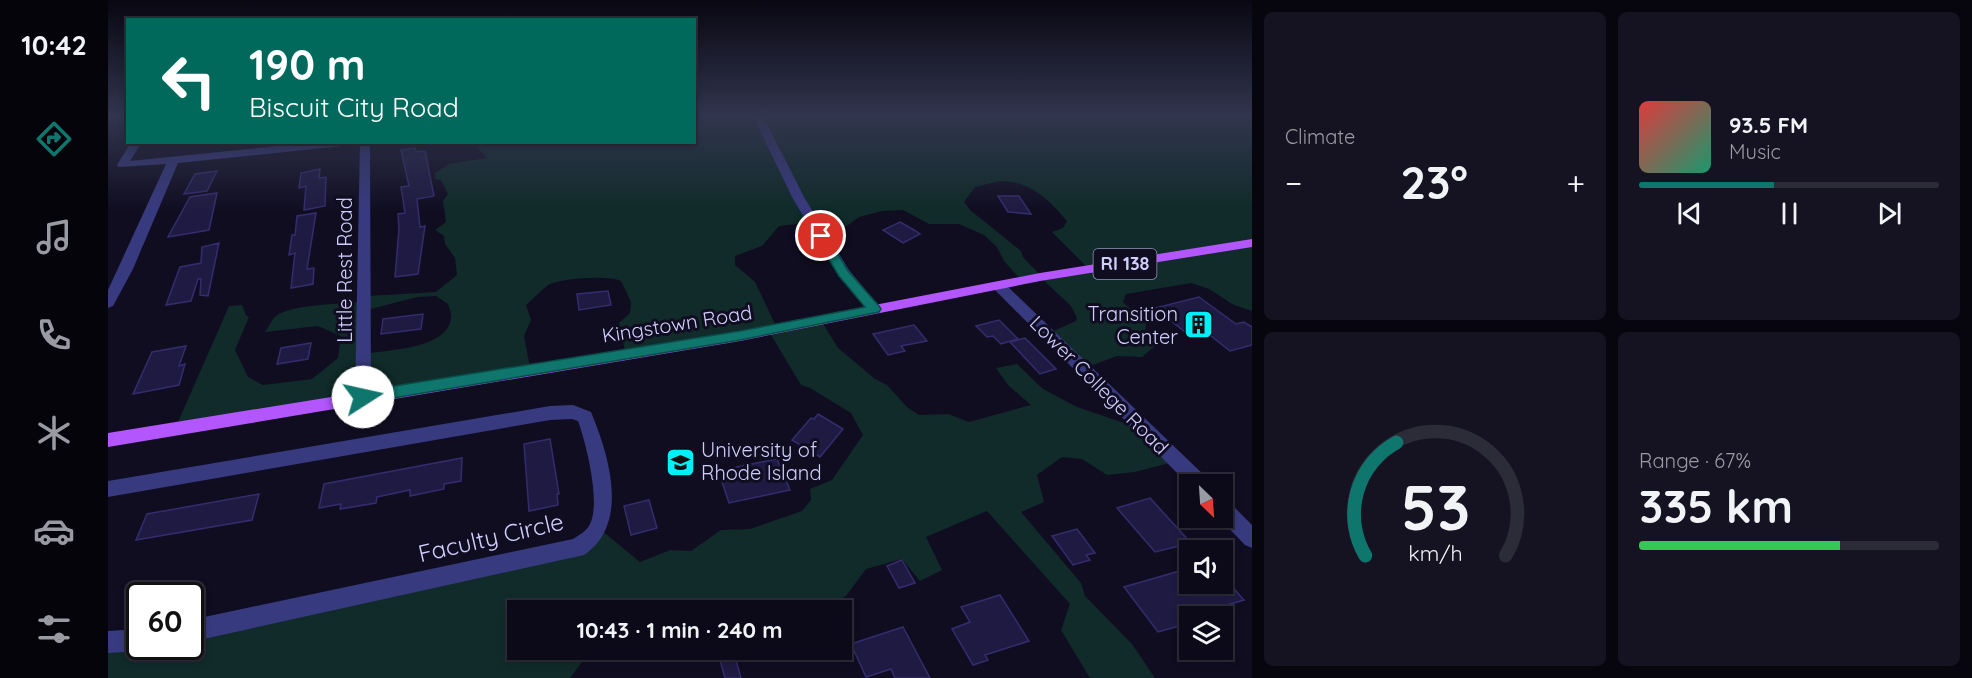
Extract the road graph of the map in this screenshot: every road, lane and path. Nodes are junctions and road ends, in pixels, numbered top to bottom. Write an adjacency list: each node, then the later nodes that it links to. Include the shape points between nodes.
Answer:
1 (133, 148): 6 (street)
2 (299, 148): 5 (street)
3 (365, 148): 12 (street, Little Rest Road)
4 (774, 148): 11 (street, via 843,273)
5 (173, 161): 6 (street); 10 (street)
6 (122, 165): 7 (street)
7 (108, 166)
8 (1252, 243): 9 (main road, Kingstown Road / RI 138)
9 (998, 285): 11 (main road, Kingstown Road / RI 138); 14 (street, Lower College Road)
10 (108, 303)
11 (874, 309): 12 (main road, Kingstown Road / RI 138, via 740,336)
12 (363, 397): 13 (main road, Kingstown Road / RI 138)
13 (108, 440)
14 (1190, 474)
15 (108, 489): 18 (street, Faculty Circle, via 550,412 573,412 585,417 591,429 603,510 593,537 577,548)
16 (1233, 519): 17 (street)
17 (1252, 539)
18 (204, 628)
19 (126, 640): 20 (street)
20 (108, 642)

